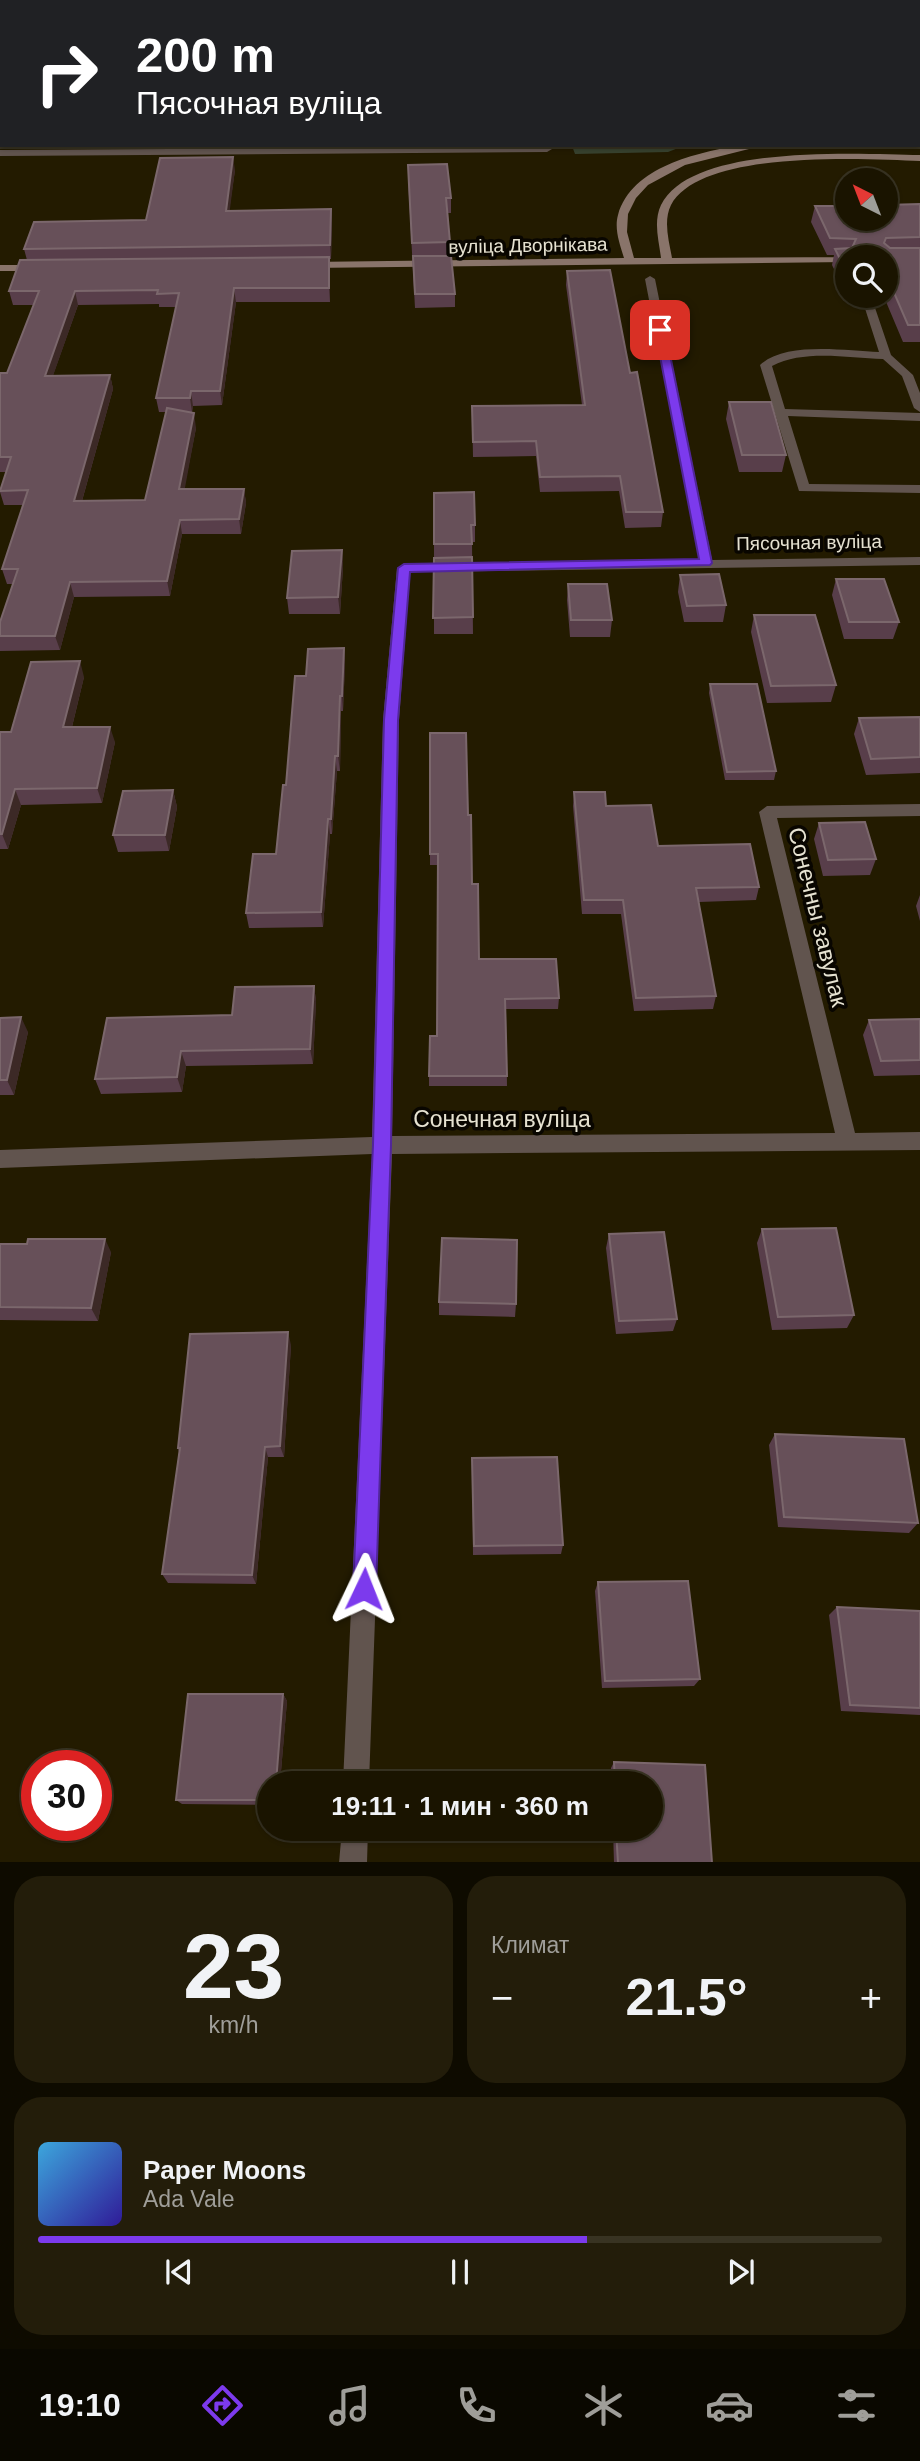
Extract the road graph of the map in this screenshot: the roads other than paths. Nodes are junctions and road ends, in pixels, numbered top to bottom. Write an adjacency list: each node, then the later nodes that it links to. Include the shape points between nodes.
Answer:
1 (748, 147): 7 (main road, via 717,152 666,170 645,183 622,216)
2 (547, 149): 3 (street)
3 (0, 153)
4 (920, 158): 6 (main road, via 790,157 729,167 683,187 670,199 663,216)
5 (835, 259): 6 (main road, вуліца Дворнікава)
6 (667, 261): 7 (main road, вуліца Дворнікава)
7 (629, 262): 8 (main road, вуліца Дворнікава)
8 (303, 265)
9 (55, 267): 10 (main road)
10 (0, 268)
11 (650, 279): 19 (street)
12 (870, 308): 13 (street)
13 (886, 356): 14 (street, via 907,375); 15 (street, via 791,354 775,358 766,365)
14 (920, 408)
15 (780, 412): 16 (street); 17 (street, via 804,488)
16 (920, 417)
17 (920, 489)
18 (920, 561): 19 (street, Пясочная вуліца)
19 (706, 563): 23 (street, Пясочная вуліца, via 404,568 391,720)
20 (920, 810): 22 (street, Сонечны завулак, via 767,812)
21 (920, 1141): 22 (street, Сонечная вуліца)
22 (847, 1142): 23 (street, Сонечная вуліца)
23 (382, 1145): 24 (street, Сонечная вуліца); 25 (street)
24 (0, 1160)
25 (356, 1771)
26 (354, 1841): 27 (street)
27 (353, 1862)

